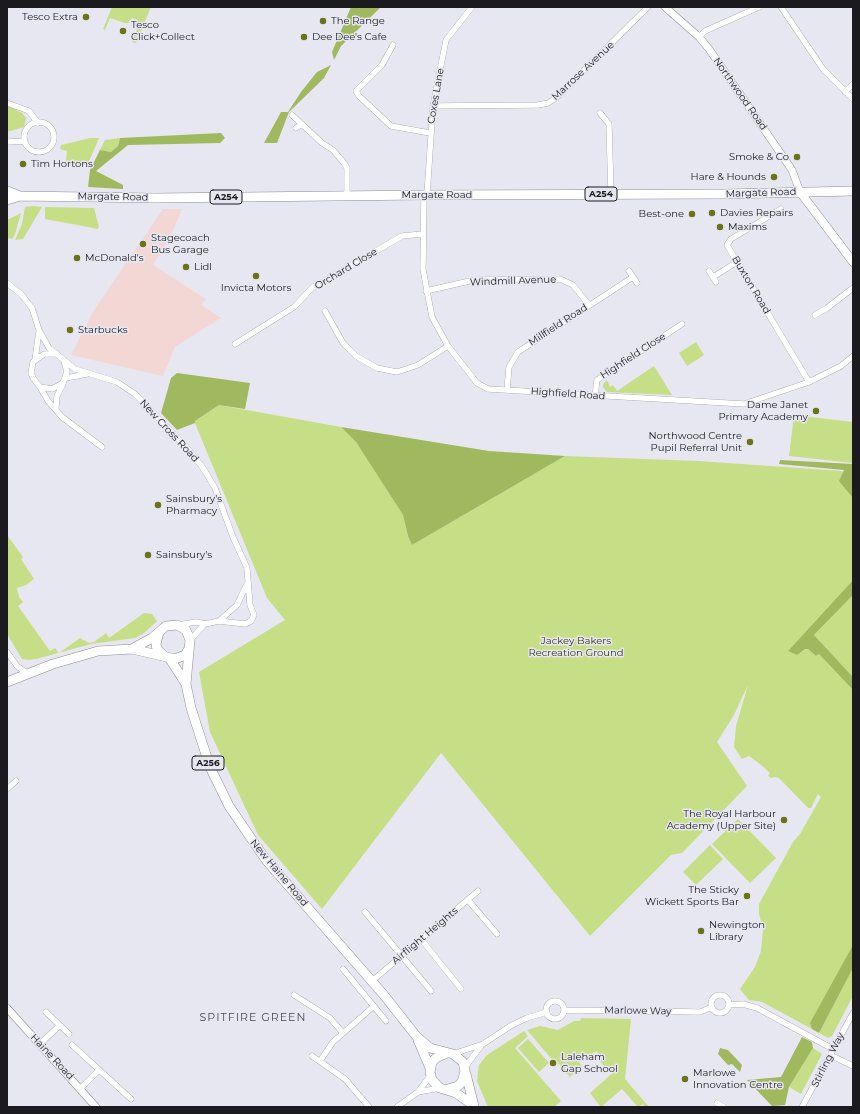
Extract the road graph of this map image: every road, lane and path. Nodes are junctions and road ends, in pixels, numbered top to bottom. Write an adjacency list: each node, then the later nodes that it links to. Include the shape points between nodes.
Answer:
1 (648, 7): 12 (street, Marrose Avenue, via 548,103)
2 (665, 7): 6 (street, Northwood Road)
3 (759, 7): 6 (street, via 705,31)
4 (781, 7): 9 (street, via 823,69)
5 (468, 8): 12 (street, Coxes Lane, via 446,40)
6 (699, 37): 23 (street, Northwood Road, via 792,170)
7 (393, 45): 18 (street, via 382,65 356,91 391,126)
8 (853, 84): 9 (street)
9 (845, 92): 10 (street)
10 (853, 99)
11 (7, 102): 15 (street, via 29,111)
12 (433, 106): 18 (street, Coxes Lane)
13 (600, 113): 24 (street, via 609,124)
14 (292, 115): 16 (street)
15 (38, 123): 19 (street, via 27,128); 19 (street, via 46,124 52,129 54,136 51,146 43,152 38,152 29,148)
16 (302, 124): 17 (street); 27 (street, via 333,150 344,163 347,168)
17 (296, 128)
18 (430, 133): 25 (street, Coxes Lane)
19 (25, 141): 20 (street)
20 (7, 142)
21 (7, 191): 26 (main road, Margate Road / A254)
22 (853, 191): 23 (main road, Margate Road / A254)
23 (800, 192): 24 (main road, Margate Road / A254); 32 (main road)
24 (611, 194): 25 (main road, Margate Road / A254)
25 (425, 195): 27 (main road, Margate Road / A254); 30 (street, Highfield Road)
26 (20, 196): 27 (main road, Margate Road / A254); 28 (main road, Margate Road / A254)
27 (347, 196)
28 (7, 200)
29 (781, 209): 31 (street, Buxton Road, via 731,239 727,245)
30 (422, 234): 39 (street, Highfield Road); 45 (street, Orchard Close, via 402,236 312,288 294,307)
31 (737, 262): 36 (street, via 711,274); 53 (street, Buxton Road)
32 (853, 262)
33 (630, 271): 34 (street)
34 (633, 277): 37 (street); 40 (street, Millfield Road)
35 (7, 282): 44 (street, New Cross Road, via 27,300)
36 (716, 282)
37 (637, 283)
38 (853, 288): 42 (street)
39 (426, 291): 40 (street, Windmill Avenue, via 474,280 560,279 578,290); 46 (street, Highfield Road, via 432,317)
40 (589, 305): 55 (street, Millfield Road, via 518,352 509,367)
41 (325, 311): 46 (street, via 343,343 356,356 377,368 397,372 418,365)
42 (815, 314)
43 (682, 324): 56 (street, Highfield Close, via 597,380)
44 (39, 330): 47 (street, New Cross Road); 49 (street, New Cross Road)
45 (236, 344)
46 (448, 346): 55 (street, Highfield Road, via 482,386 488,389)
47 (55, 354): 49 (street, via 44,354); 50 (street, New Cross Road)
48 (853, 356): 53 (street, Highfield Road, via 841,366)
49 (35, 360): 54 (street, New Cross Road, via 31,373 35,383)
50 (64, 360): 51 (street, New Cross Road); 52 (street, via 67,372)
51 (87, 374): 52 (street, New Cross Road); 59 (street, New Cross Road, via 117,382 135,394 203,468 215,488 247,568)
52 (64, 380): 54 (street, New Cross Road, via 52,389); 57 (street)
53 (809, 382): 56 (street, Highfield Road, via 744,404)
54 (40, 387): 57 (street, via 48,401)
55 (507, 390): 56 (street, Highfield Road)
56 (595, 396)
57 (56, 408): 58 (street, via 62,417)
58 (102, 447)
59 (248, 583): 60 (street); 61 (street, New Cross Road)
60 (236, 606): 61 (street, via 244,603); 62 (street); 63 (street, via 234,618)
61 (250, 606): 63 (street, New Cross Road, via 254,612 251,621 245,624)
62 (219, 621): 63 (street); 64 (street)
63 (238, 623)
64 (205, 624): 65 (street, via 196,622); 67 (street)
65 (177, 625): 66 (main road, via 172,624); 67 (main road, via 186,630)
66 (161, 629): 68 (main road, via 152,638); 71 (main road, New Haine Road / A256, via 156,644 160,653)
67 (190, 640): 69 (main road, New Haine Road / A256)
68 (132, 648): 71 (main road); 72 (main road, via 98,651 53,664)
69 (188, 650): 71 (main road, via 180,657); 74 (main road, New Haine Road / A256)
70 (7, 652): 72 (street, via 17,666)
71 (167, 658): 74 (main road, New Haine Road / A256)
72 (29, 675): 73 (main road)
73 (7, 682)
74 (186, 684): 84 (main road, New Haine Road / A256, via 196,729 210,767 242,828 280,877)
75 (16, 781): 76 (street)
76 (7, 789)
77 (478, 891): 78 (street, Airflight Heights)
78 (468, 900): 80 (street); 81 (street, Airflight Heights)
79 (365, 912): 82 (street)
80 (498, 934)
81 (421, 939): 82 (street, Airflight Heights); 85 (street)
82 (401, 956): 84 (street, Airflight Heights); 86 (street)
83 (343, 969): 89 (street)
84 (372, 981): 100 (main road, New Haine Road / A256)
85 (462, 989)
86 (431, 991)
87 (294, 995): 98 (street, via 330,1018)
88 (729, 1005): 90 (street, Marlowe Way, via 722,1013 716,1012); 90 (street, Marlowe Way, via 727,997 718,995 712,1001); 104 (street, Marlowe Way, via 743,1004 757,1008)
89 (374, 1006): 96 (street); 98 (street)
90 (712, 1007): 92 (street, Marlowe Way, via 700,1012)
91 (7, 1008): 101 (street, Haine Road)
92 (564, 1010): 94 (street, Marlowe Way, via 563,1015 558,1018 550,1017); 94 (street, Marlowe Way, via 562,1004 554,1001 547,1006)
93 (46, 1012): 97 (street)
94 (547, 1012): 102 (street, Marlowe Way, via 512,1025)
95 (853, 1013): 104 (street, Stirling Way)
96 (386, 1021)
97 (59, 1026): 99 (street); 101 (street)
98 (342, 1033): 107 (street)
99 (69, 1034)
100 (417, 1037): 105 (main road, New Haine Road / A256, via 430,1048); 111 (main road, New Haine Road / A256)
101 (40, 1044): 112 (street, Haine Road)
102 (483, 1044): 105 (street, Marlowe Way); 109 (street, Marlowe Way)
103 (72, 1045): 110 (street)
104 (832, 1052): 108 (street, Marlowe Way); 122 (street, Stirling Way)
105 (450, 1054): 109 (main road, New Haine Road, via 459,1057); 111 (main road, via 436,1058)
106 (312, 1056): 107 (street)
107 (320, 1061): 119 (street, via 345,1079)
108 (853, 1066)
109 (465, 1069): 113 (main road, via 465,1077 458,1086); 117 (main road, New Haine Road)
110 (99, 1070): 112 (street); 115 (street)
111 (430, 1072): 113 (main road, New Haine Road, via 432,1080); 114 (street)
112 (81, 1088): 118 (street, Haine Road)
113 (444, 1088): 114 (street); 117 (main road, New Haine Road, via 462,1096)
114 (418, 1092): 120 (street)
115 (131, 1099)
116 (717, 1103): 121 (street)
117 (474, 1106)
118 (96, 1107)
119 (369, 1107)
120 (397, 1107)
121 (724, 1107)
122 (802, 1107)

